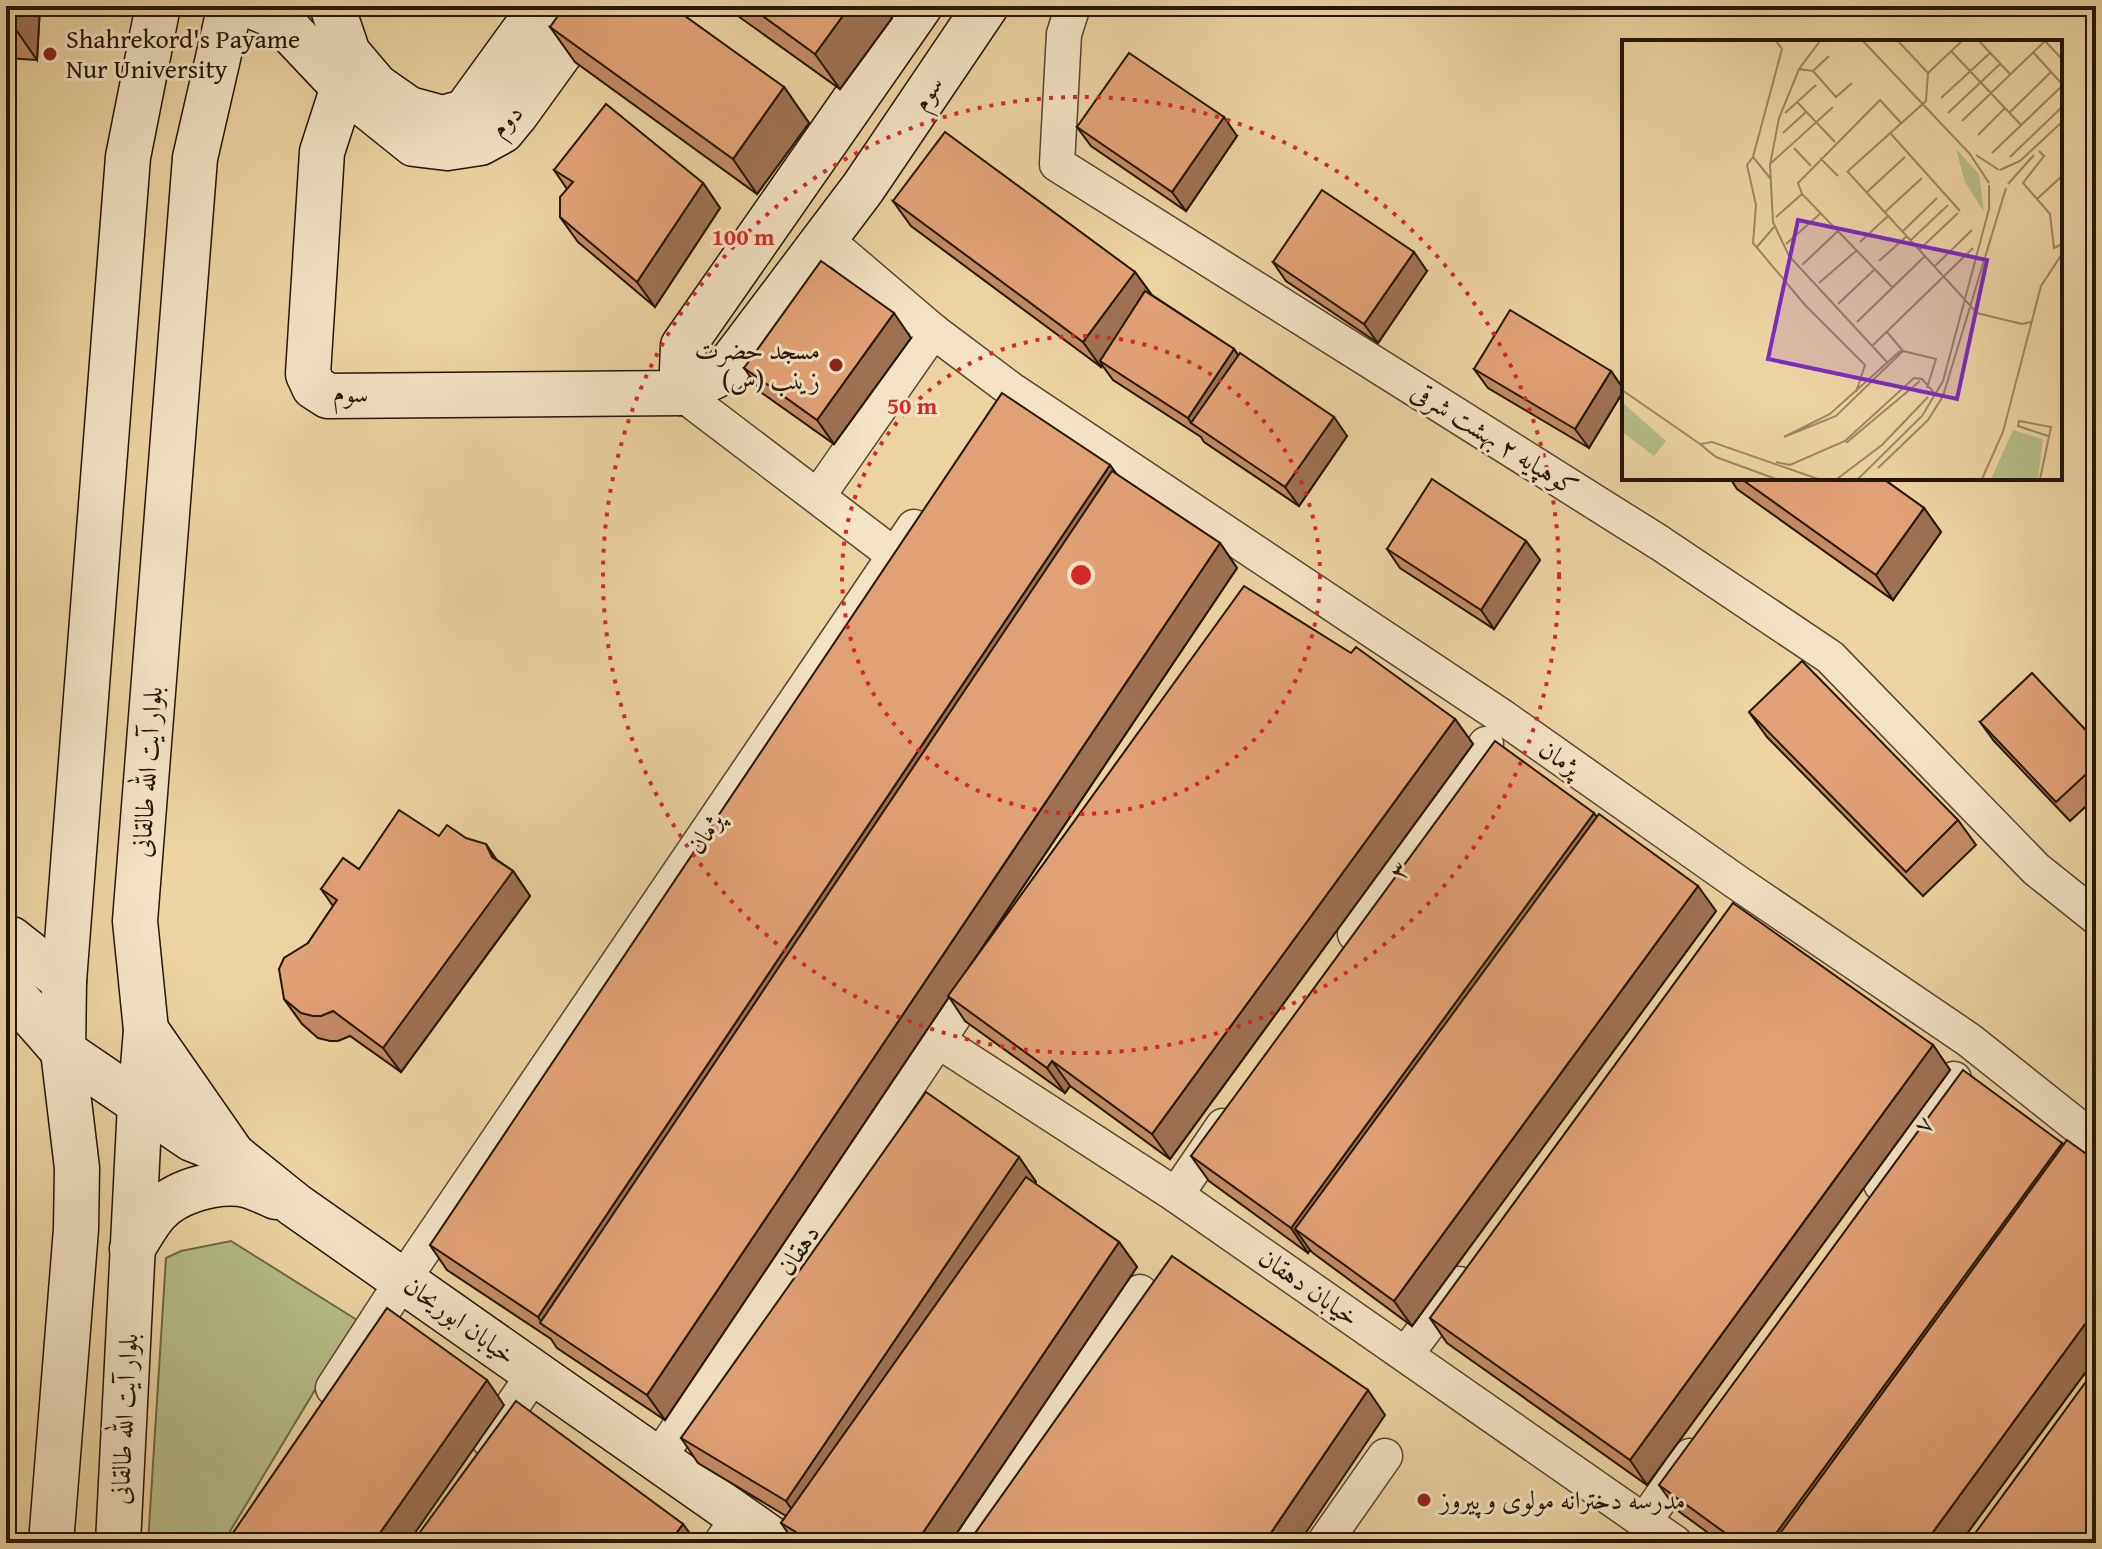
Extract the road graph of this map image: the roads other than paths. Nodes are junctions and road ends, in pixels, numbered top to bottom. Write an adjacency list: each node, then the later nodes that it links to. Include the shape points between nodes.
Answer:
1 (158, 6): 23 (main road, via 128,157)
2 (230, 6): 25 (main road, بلوار آیت الله طالقانی, via 193,173 135,921)
3 (251, 6): 10 (main road, دوم, via 276,16)
4 (332, 6): 10 (main road)
5 (542, 6): 11 (main road, دوم)
6 (594, 6): 11 (main road, دوم, via 502,131)
7 (920, 6): 14 (main road, via 683,346)
8 (986, 6): 12 (main road, سوم)
9 (1073, 6): 19 (street, کوهپایه ۲ بهشت شرقی, via 1064,34 1057,164 1660,543 1830,657 2036,869)
10 (346, 70): 11 (main road, دوم, via 409,109); 14 (main road, سوم, via 322,152 308,374 314,387 328,396)
11 (473, 127)
12 (824, 238): 13 (street, پژمان); 14 (main road, سوم, via 725,371)
13 (933, 331): 15 (street); 31 (street, پژمان, via 1004,403 1504,718 1969,1040)
14 (681, 393): 15 (street)
15 (818, 496): 17 (street)
16 (930, 504): 17 (street, پژمان)
17 (894, 555): 38 (street, پژمان)
18 (1486, 744): 22 (street, ۳)
19 (2096, 917)
20 (6, 939): 23 (main road)
21 (1000, 948): 26 (street, دهقان)
22 (1335, 963)
23 (65, 972): 25 (main road, via 87,954 119,956 128,962); 27 (main road)
24 (6, 986): 27 (main road, خیابان ابوریحان)
25 (144, 1010): 29 (main road, بلوار آیت الله طالقانی); 32 (main road)
26 (937, 1040): 33 (street, خیابان دهقان); 45 (street, دهقان)
27 (63, 1051): 29 (main road, خیابان ابوریحان); 49 (main road, via 77,1168 76,1214)
28 (1954, 1079): 35 (street, ۷)
29 (140, 1104): 32 (main road, خیابان ابوریحان, via 192,1139); 36 (main road, بلوار آیت الله طالقانی)
30 (1238, 1105): 33 (street)
31 (2096, 1141)
32 (233, 1155): 34 (main road, خیابان ابوریحان)
33 (1176, 1195): 40 (street, خیابان دهقان)
34 (295, 1205): 36 (main road, via 243,1184 195,1190 158,1210); 38 (main road, خیابان ابوریحان)
35 (1863, 1209)
36 (132, 1249): 50 (main road, بلوار آیت الله طالقانی)
37 (1473, 1265): 40 (street)
38 (403, 1280): 41 (main road, خیابان ابوریحان); 42 (street, پژمان)
39 (1140, 1292): 52 (street)
40 (1406, 1354): 47 (street, خیابان دهقان)
41 (534, 1374): 45 (main road, خیابان ابوریحان); 46 (street)
42 (318, 1411)
43 (1708, 1431): 47 (street)
44 (1385, 1456): 53 (street)
45 (658, 1459): 48 (main road, خیابان ابوریحان)
46 (472, 1465)
47 (1644, 1522): 54 (street, خیابان دهقان)
48 (730, 1530): 51 (main road, خیابان ابوریحان)
49 (51, 1543)
50 (118, 1543)
51 (777, 1543)
52 (963, 1543)
53 (1324, 1543)
54 (1675, 1543)

